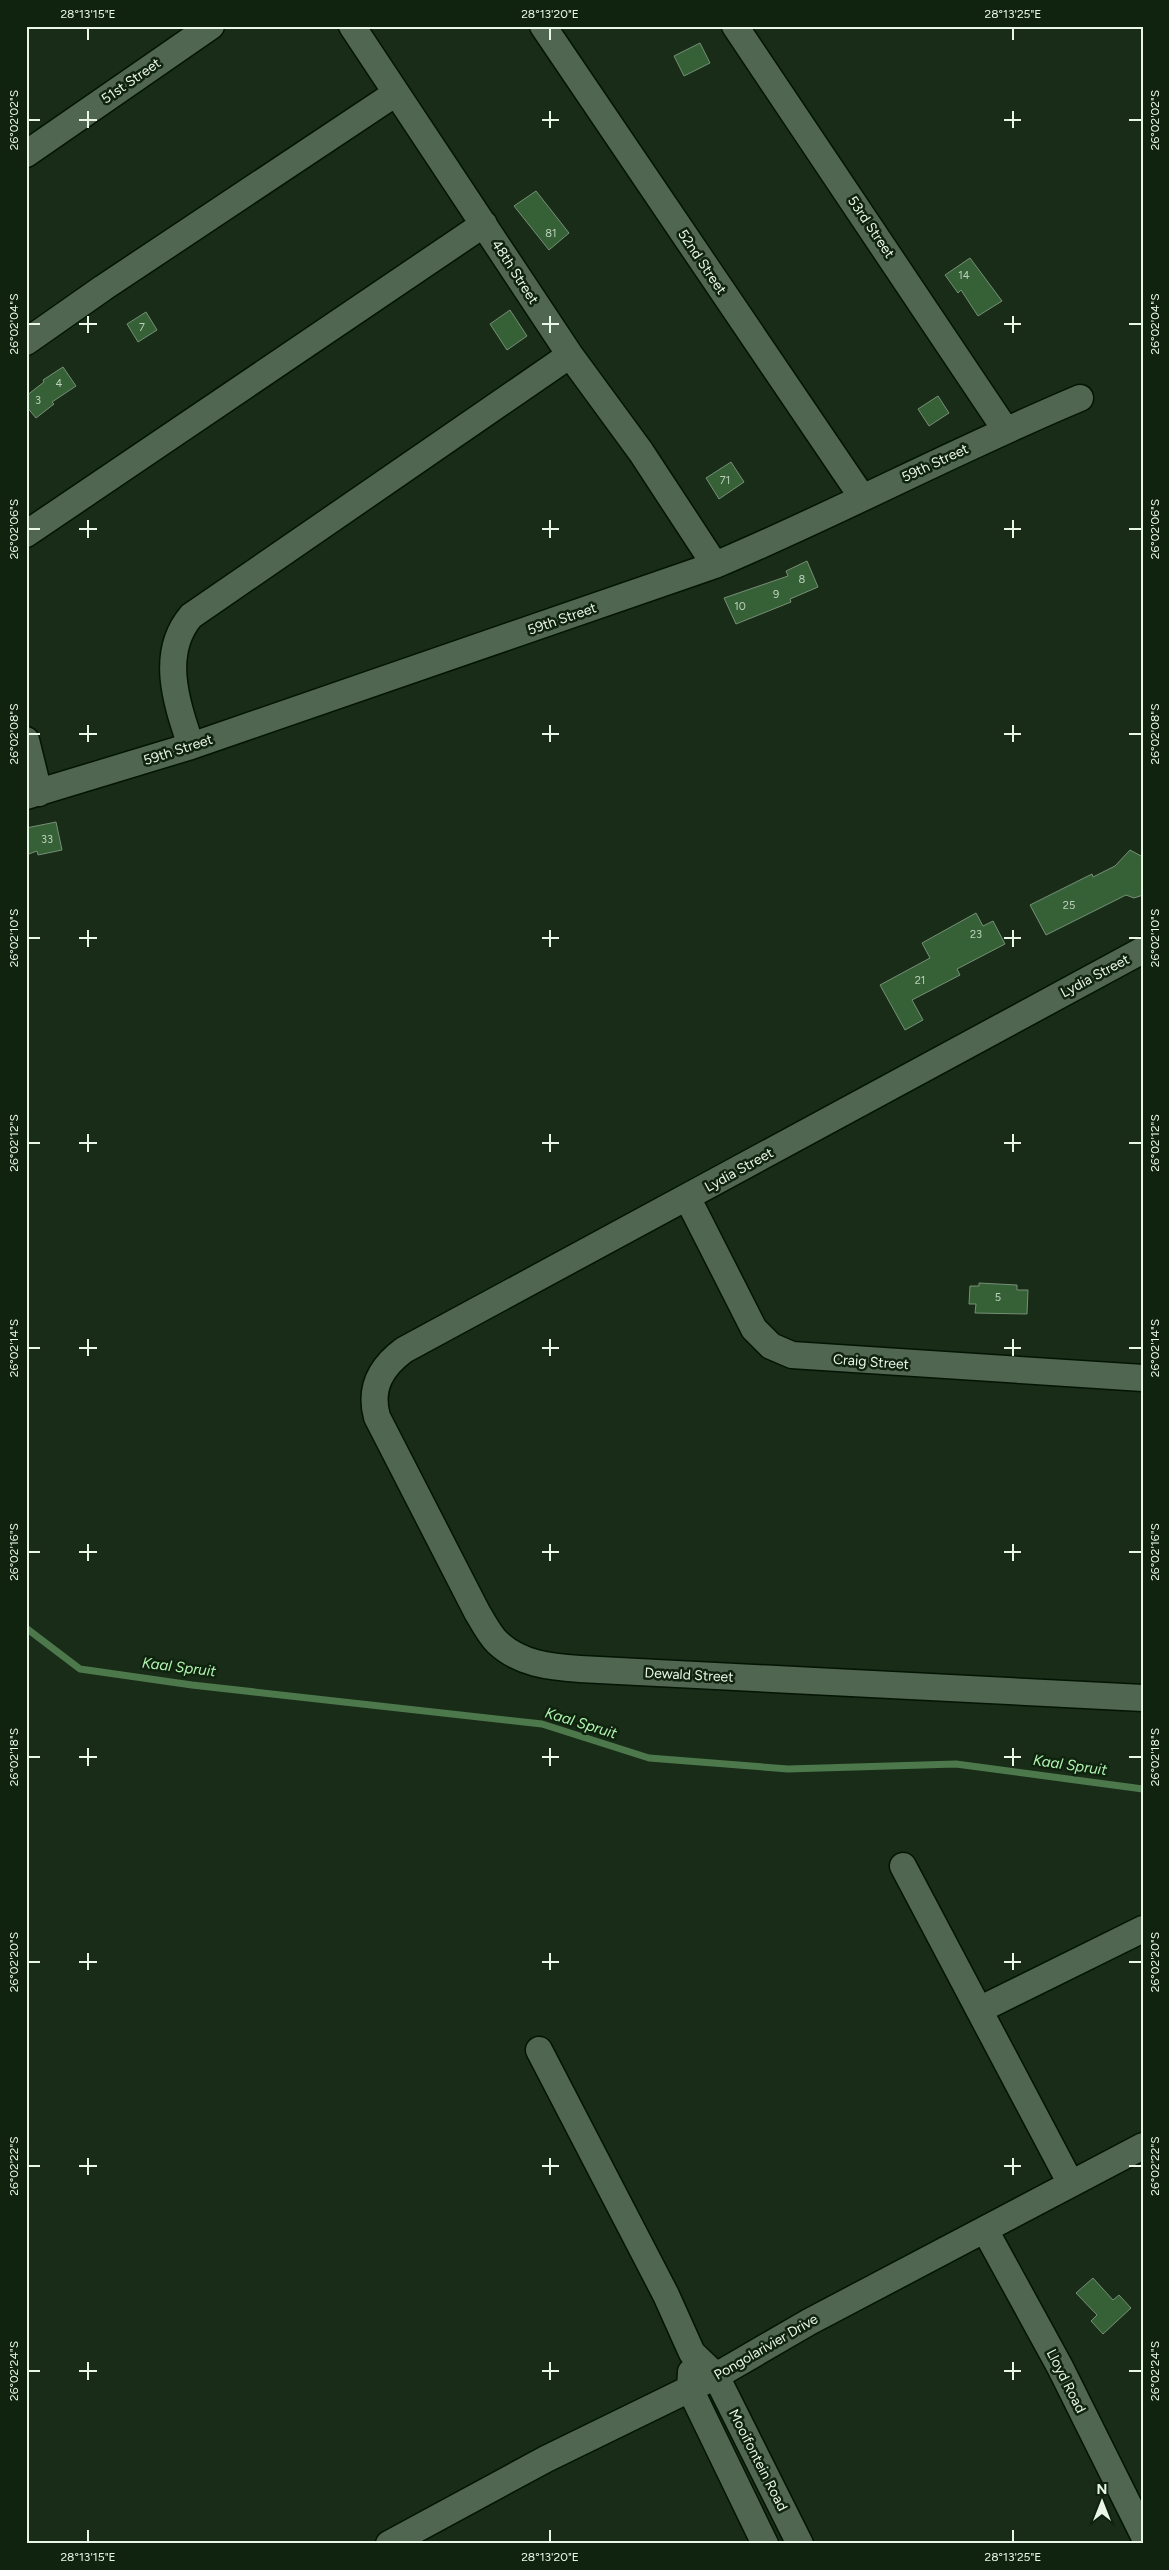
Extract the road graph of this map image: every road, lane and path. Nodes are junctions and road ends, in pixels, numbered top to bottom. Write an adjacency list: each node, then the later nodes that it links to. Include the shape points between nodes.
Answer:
1 (211, 26): 6 (street, 51st Street)
2 (352, 26): 5 (street, 48th Street)
3 (543, 26): 12 (street, 52nd Street)
4 (735, 26): 11 (street, 53rd Street)
5 (396, 93): 7 (street, 48th Street); 8 (street)
6 (26, 154)
7 (484, 224): 9 (street, 48th Street); 13 (street)
8 (26, 342)
9 (570, 355): 14 (street, 48th Street, via 641,452); 16 (street, via 191,616 181,628 173,662 179,709)
10 (1080, 398): 11 (street, 59th Street)
11 (1005, 430): 12 (street, 59th Street)
12 (862, 496): 14 (street, 59th Street, via 797,530)
13 (26, 534)
14 (715, 565): 16 (street, 59th Street)
15 (26, 740): 17 (street)
16 (191, 746): 17 (street, 59th Street)
17 (33, 795)
18 (1143, 950): 19 (street, Lydia Street)
19 (688, 1199): 20 (street, Craig Street, via 754,1330 771,1346 792,1355); 21 (street, Lydia Street, via 404,1350 379,1375 373,1404)
20 (1143, 1378)
21 (377, 1417): 22 (street, Dewald Street, via 477,1612 496,1641 516,1656 544,1667)
22 (1143, 1698)
23 (903, 1866): 25 (street)
24 (1143, 1929): 25 (street)
25 (979, 2010): 28 (street)
26 (539, 2050): 30 (street, via 666,2295)
27 (1143, 2146): 28 (street, Pongolarivier Drive)
28 (1071, 2184): 29 (street, Pongolarivier Drive)
29 (985, 2230): 31 (street, Pongolarivier Drive, via 809,2322); 33 (street, Lloyd Road)
30 (692, 2353): 31 (street, Mooifontein Road); 32 (street)
31 (716, 2376): 32 (street, Pongolarivier Drive); 36 (street, Mooifontein Road)
32 (690, 2389): 34 (street, Pongolarivier Drive, via 546,2459); 35 (street)
33 (1141, 2526)
34 (389, 2544)
35 (765, 2544)
36 (800, 2544)

